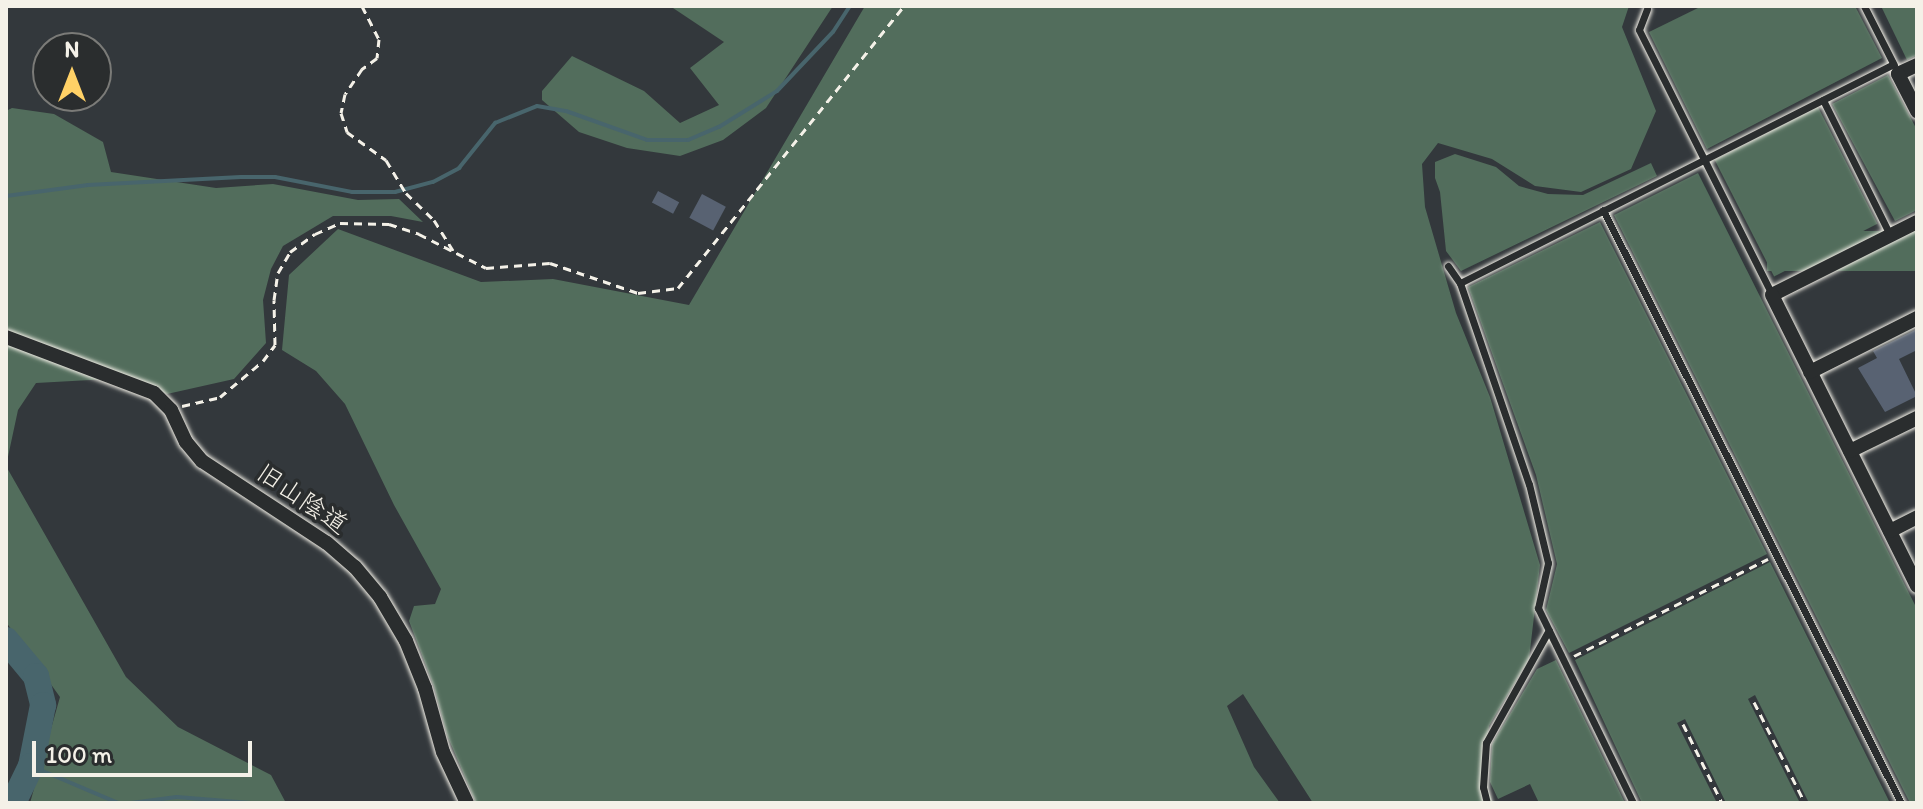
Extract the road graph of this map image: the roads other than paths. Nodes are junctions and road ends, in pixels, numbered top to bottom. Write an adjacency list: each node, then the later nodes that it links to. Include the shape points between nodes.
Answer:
1 (1864, 6): 4 (lane)
2 (1647, 9): 7 (lane, via 1639,30)
3 (1917, 65): 4 (street)
4 (1896, 69): 5 (lane); 6 (street)
5 (1823, 100): 7 (lane); 10 (lane)
6 (1917, 111)
7 (1704, 159): 8 (lane); 13 (lane)
8 (1603, 210): 12 (lane); 26 (lane)
9 (1917, 222): 10 (street)
10 (1890, 235): 13 (street)
11 (1448, 266): 12 (lane)
12 (1460, 283): 22 (lane, via 1529,484 1548,563 1538,608)
13 (1772, 295): 16 (street)
14 (1917, 318): 16 (street)
15 (6, 337): 23 (street, 旧山陰道, via 154,393 171,410 202,461 355,567 406,641 443,752)
16 (1810, 372): 18 (street)
17 (1917, 418): 18 (street)
18 (1850, 451): 20 (street)
19 (1917, 517): 20 (street)
20 (1890, 531): 21 (street)
21 (1917, 586)
22 (1549, 630): 24 (lane, via 1486,743); 25 (lane)
23 (467, 803)
24 (1487, 803)
25 (1633, 803)
26 (1901, 803)

